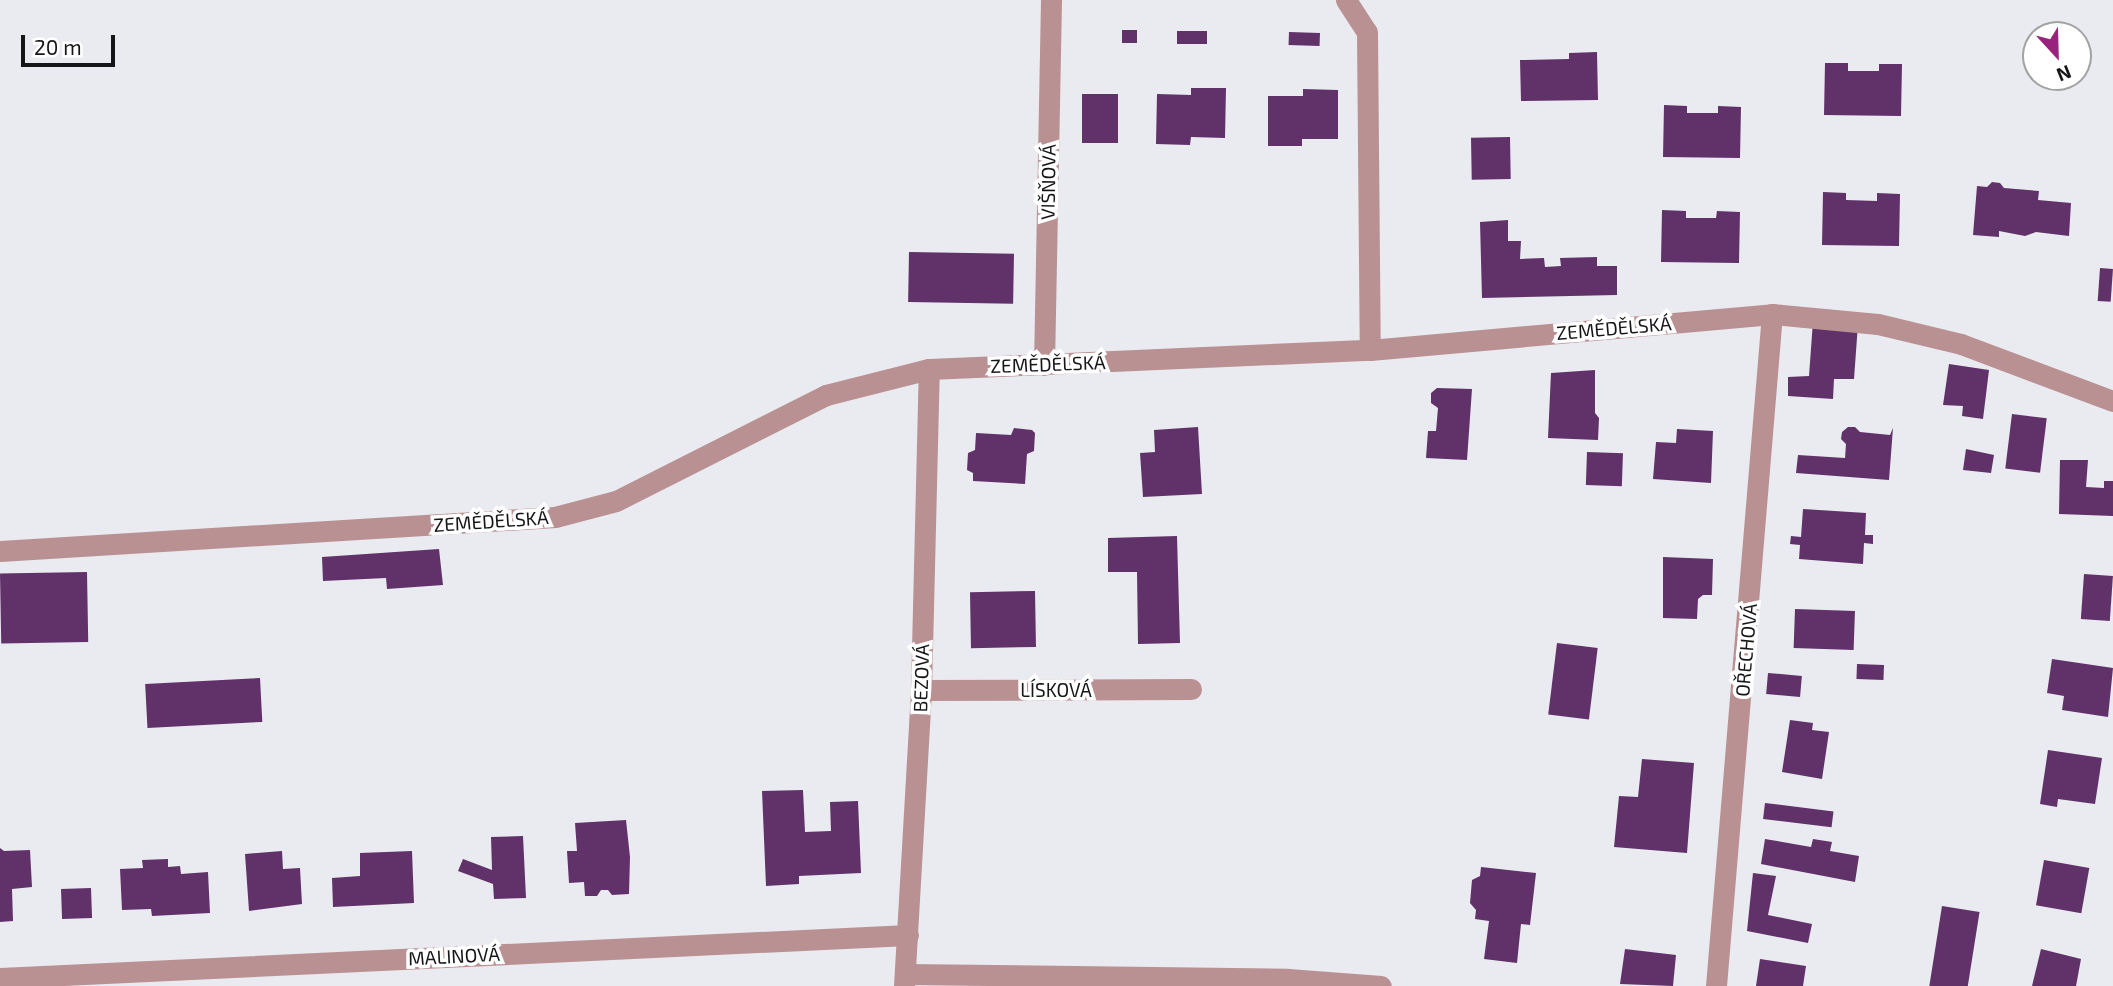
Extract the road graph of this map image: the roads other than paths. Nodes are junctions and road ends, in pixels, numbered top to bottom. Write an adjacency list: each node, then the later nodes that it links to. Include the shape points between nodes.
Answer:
1 (1051, 0): 5 (street, VIŠŇOVÁ)
2 (1346, 0): 4 (street, via 1367,32)
3 (1772, 314): 4 (street, ZEMĚDĚLSKÁ); 7 (street, ZEMĚDĚLSKÁ, via 1878,324 1961,344); 16 (street, OŘECHOVÁ)
4 (1370, 350): 5 (street, ZEMĚDĚLSKÁ)
5 (1045, 365): 6 (street, ZEMĚDĚLSKÁ)
6 (929, 369): 8 (street, ZEMĚDĚLSKÁ, via 826,395 616,501 555,517); 10 (street, BEZOVÁ)
7 (2113, 401)
8 (0, 551)
9 (1191, 689): 10 (street, LÍSKOVÁ)
10 (922, 690): 11 (street, BEZOVÁ)
11 (908, 935): 12 (street, MALINOVÁ); 13 (street, BEZOVÁ)
12 (0, 978)
13 (904, 980): 14 (street)
14 (1287, 982): 15 (street)
15 (1381, 986)
16 (1716, 986)

